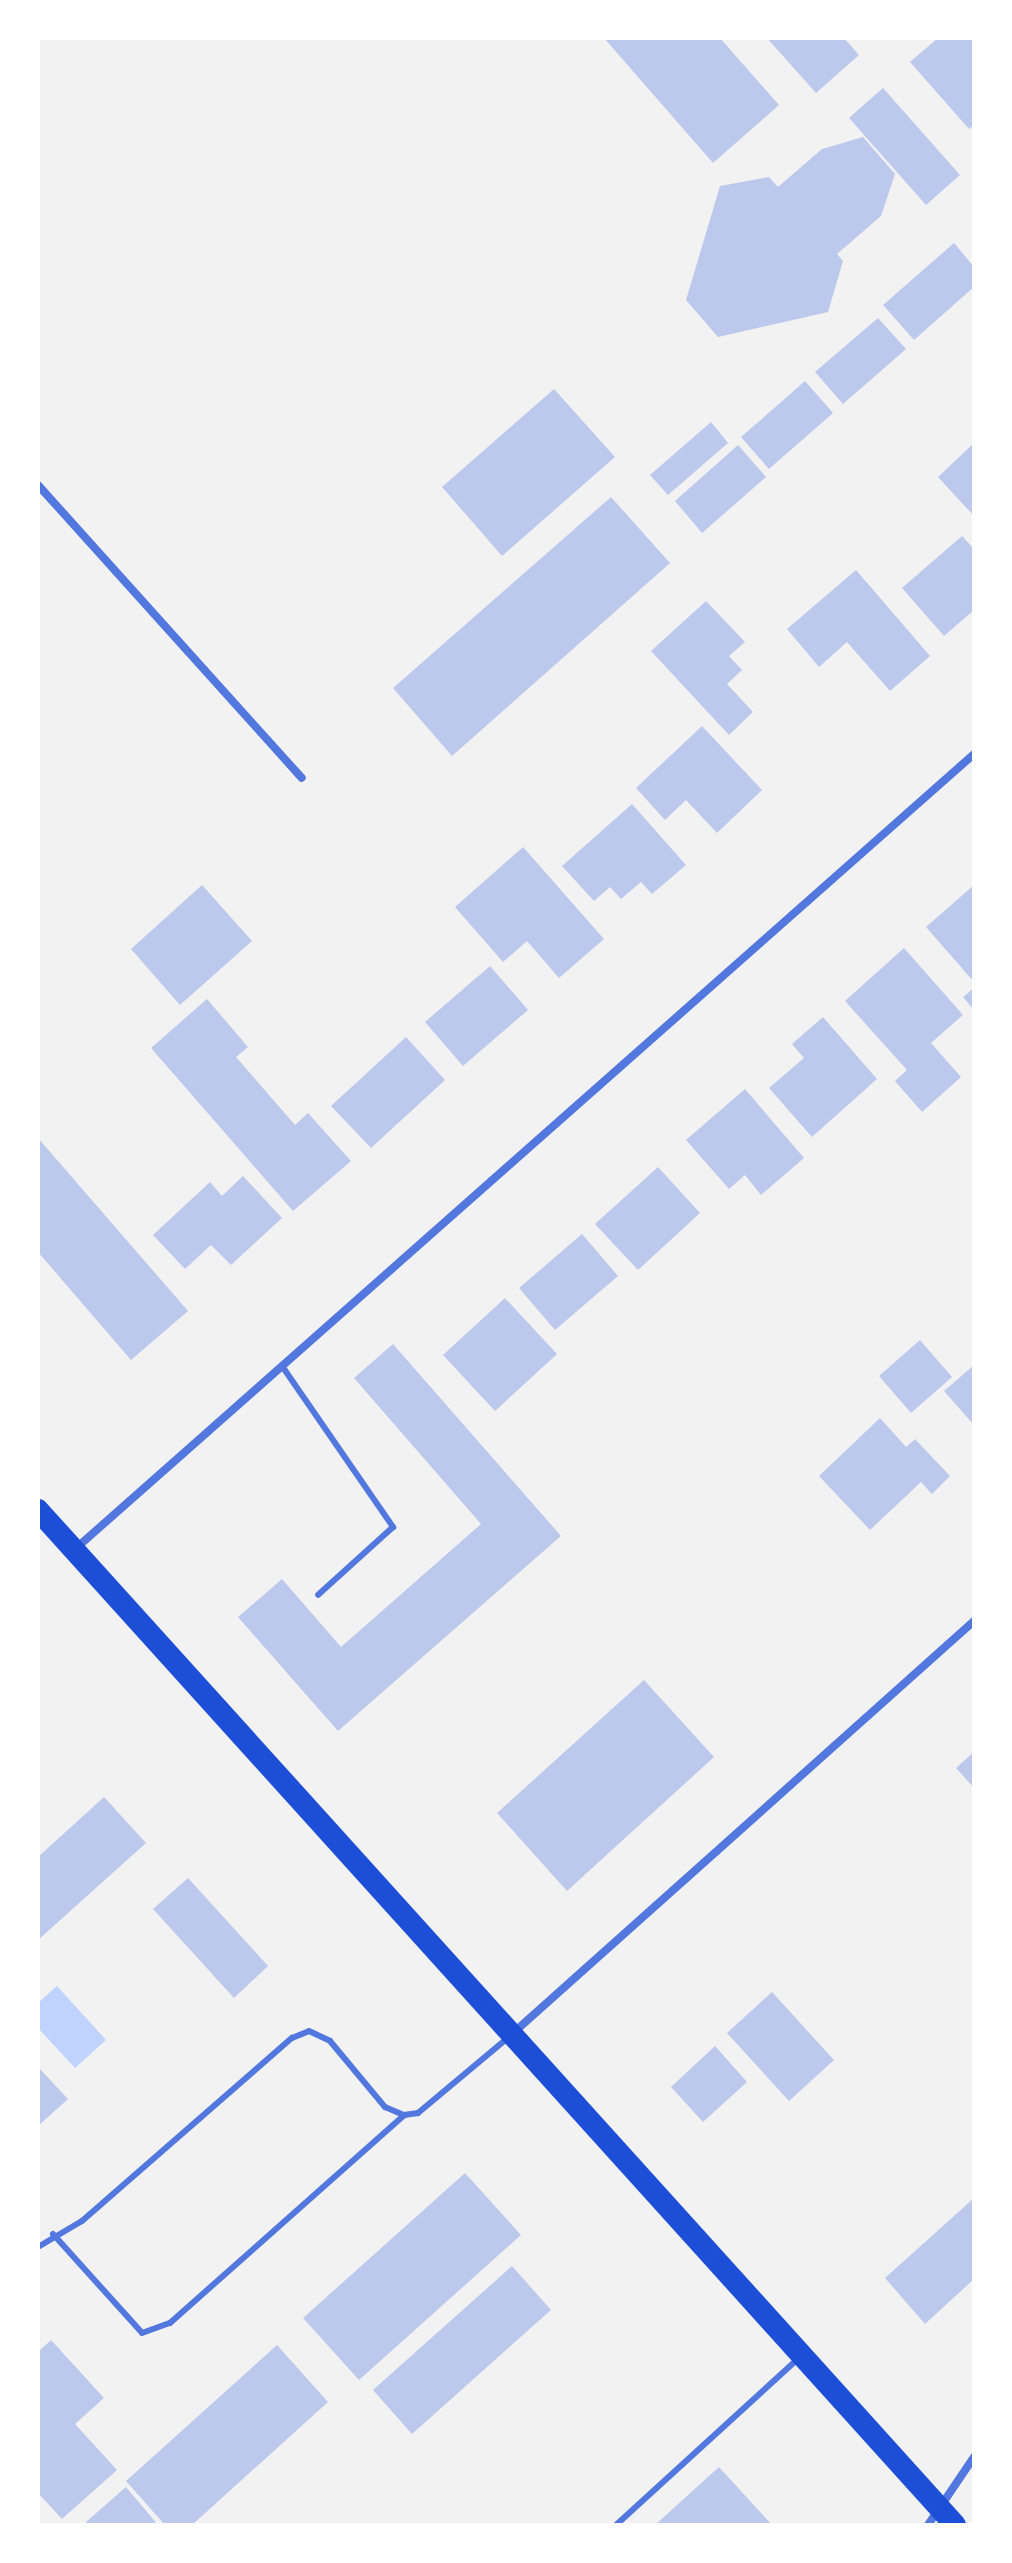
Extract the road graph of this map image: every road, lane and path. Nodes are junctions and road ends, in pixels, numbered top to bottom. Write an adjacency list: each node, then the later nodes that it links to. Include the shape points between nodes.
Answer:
1 (38, 485): 3 (street)
2 (974, 754): 4 (street)
3 (302, 778)
4 (282, 1366): 6 (street); 7 (lane, via 393,1527)
5 (38, 1510): 6 (highway)
6 (74, 1550): 9 (highway)
7 (318, 1595)
8 (974, 1621): 9 (street)
9 (512, 2035): 10 (lane, via 418,2113); 13 (highway)
10 (404, 2115): 11 (lane, via 385,2107 330,2041 309,2031 292,2038 82,2221); 11 (lane, via 170,2323 142,2333)
11 (53, 2234): 12 (lane)
12 (38, 2247)
13 (803, 2355): 15 (highway); 16 (lane)
14 (974, 2457): 15 (street)
15 (941, 2520)
16 (616, 2525)

